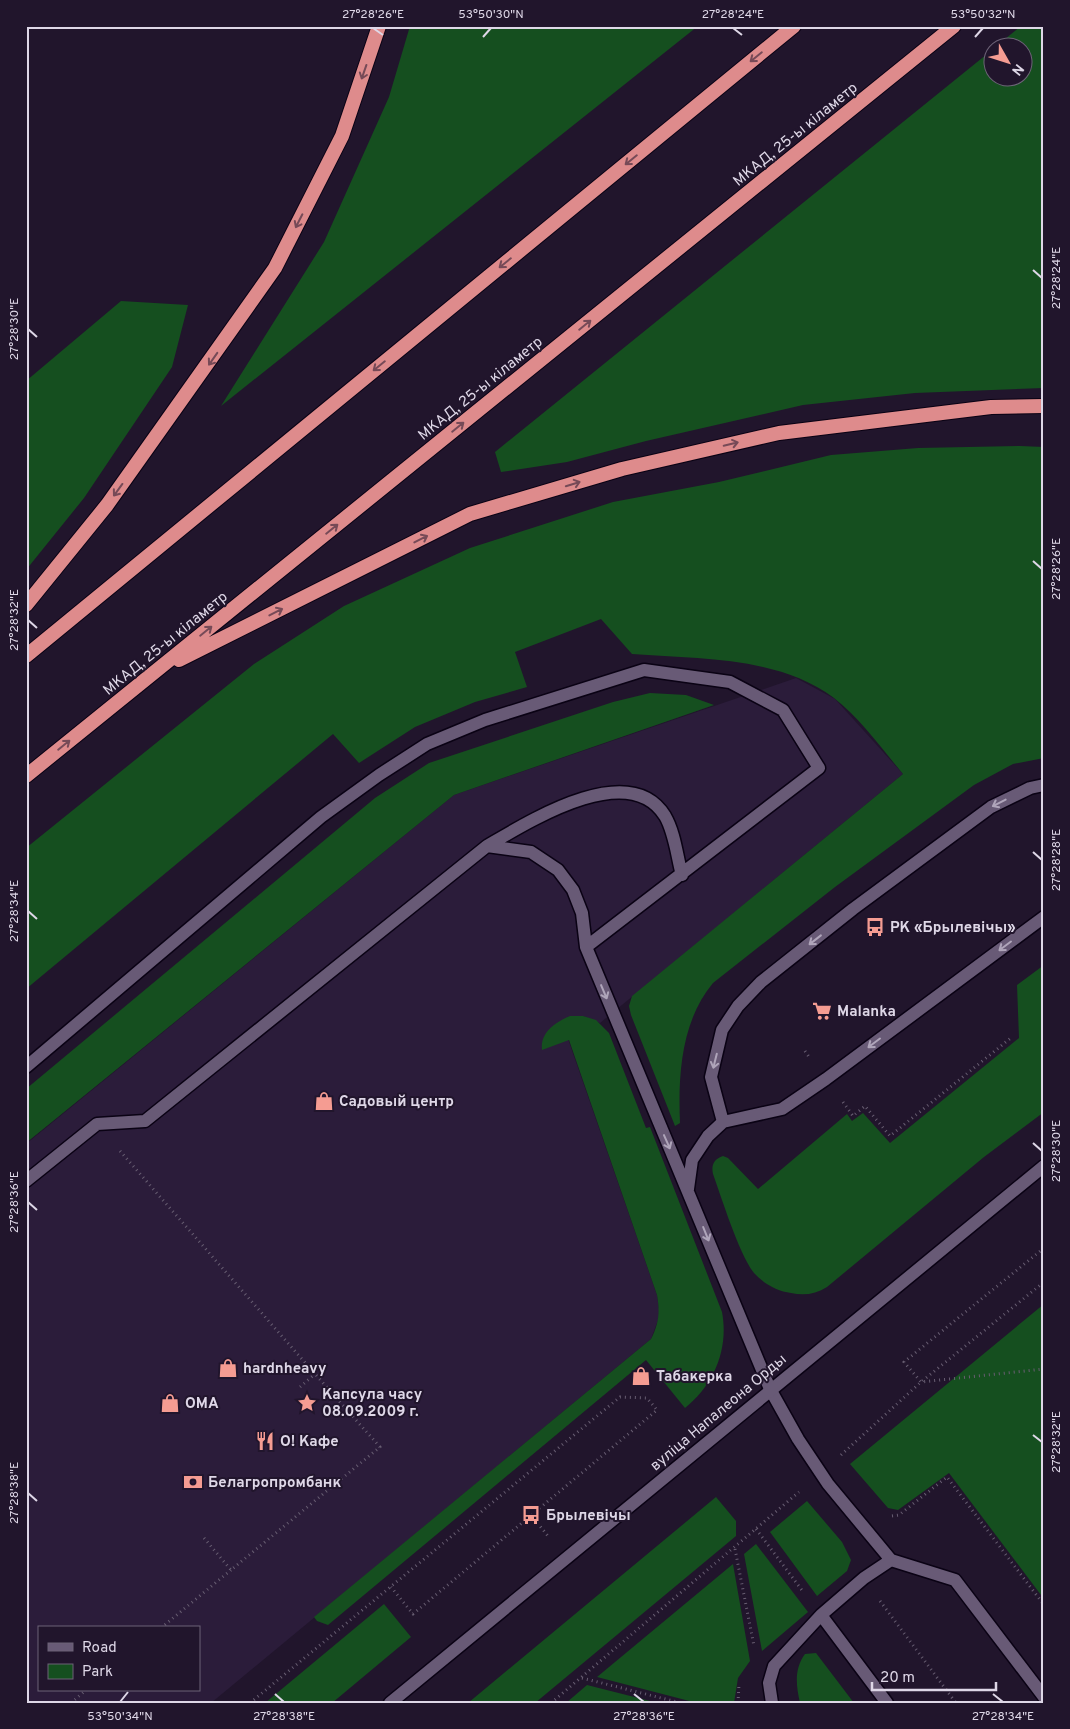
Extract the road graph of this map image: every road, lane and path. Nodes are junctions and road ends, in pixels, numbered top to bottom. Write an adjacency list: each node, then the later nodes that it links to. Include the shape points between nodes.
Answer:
1 (379, 26): 5 (highway, one-way to 5, via 342,136 275,268 107,506)
2 (794, 26): 6 (highway, one-way to 6)
3 (954, 26): 7 (highway, МКАД, 25-ы кіламетр, one-way to 3)
4 (1044, 406): 7 (highway, one-way to 4, via 480,511 622,469 778,433 991,407)
5 (26, 605)
6 (26, 656)
7 (154, 673): 8 (highway, МКАД, 25-ы кіламетр, one-way to 7)
8 (26, 776)
9 (1044, 786): 18 (street, one-way to 18, via 1030,788 991,807 853,909 761,982 738,1006 722,1030 711,1077)
10 (487, 846): 11 (street, via 535,819 593,796 620,792 644,796 665,816); 13 (street, via 531,852 558,870 573,890 582,913); 19 (street, via 144,1121)
11 (682, 875): 13 (street); 16 (street, via 819,768 783,710 730,682 644,670 485,720 427,744 321,817)
12 (1044, 917): 17 (street, one-way to 17)
13 (586, 947): 22 (street, one-way to 22)
14 (1012, 1037): 17 (path, via 890,1136 865,1106 853,1116)
15 (804, 1051): 17 (path)
16 (26, 1067)
17 (826, 1080): 18 (street, via 782,1109)
18 (723, 1122): 22 (street, via 708,1136 692,1160)
19 (97, 1124): 21 (street); 25 (path)
20 (1044, 1166): 27 (street, вуліца Напалеона Орды)
21 (26, 1180)
22 (688, 1189): 27 (street, one-way to 27)
23 (1044, 1248): 24 (path, via 904,1362 921,1382)
24 (1044, 1369)
25 (315, 1374): 26 (path); 33 (path, via 380,1448)
26 (300, 1387)
27 (770, 1389): 32 (street, via 828,1484); 47 (street, вуліца Напалеона Орды)
28 (887, 1516): 37 (path, via 899,1515 947,1478)
29 (756, 1529): 36 (path)
30 (204, 1538): 33 (path)
31 (735, 1548): 40 (path)
32 (891, 1560): 34 (street); 44 (street, via 955,1580)
33 (231, 1570): 39 (path)
34 (864, 1578): 38 (street); 52 (path)
35 (391, 1587): 35 (path, via 413,1614 657,1410 647,1398 620,1397); 46 (path)
36 (809, 1599)
37 (1044, 1605)
38 (821, 1615): 50 (street, via 774,1666 769,1684); 51 (street)
39 (163, 1626)
40 (755, 1650)
41 (581, 1678): 48 (path)
42 (740, 1680): 49 (path)
43 (84, 1692): 45 (path)
44 (1044, 1697)
45 (71, 1703)
46 (250, 1703)
47 (390, 1703)
48 (681, 1703)
49 (738, 1703)
50 (772, 1703)
51 (887, 1703)
52 (956, 1703)

